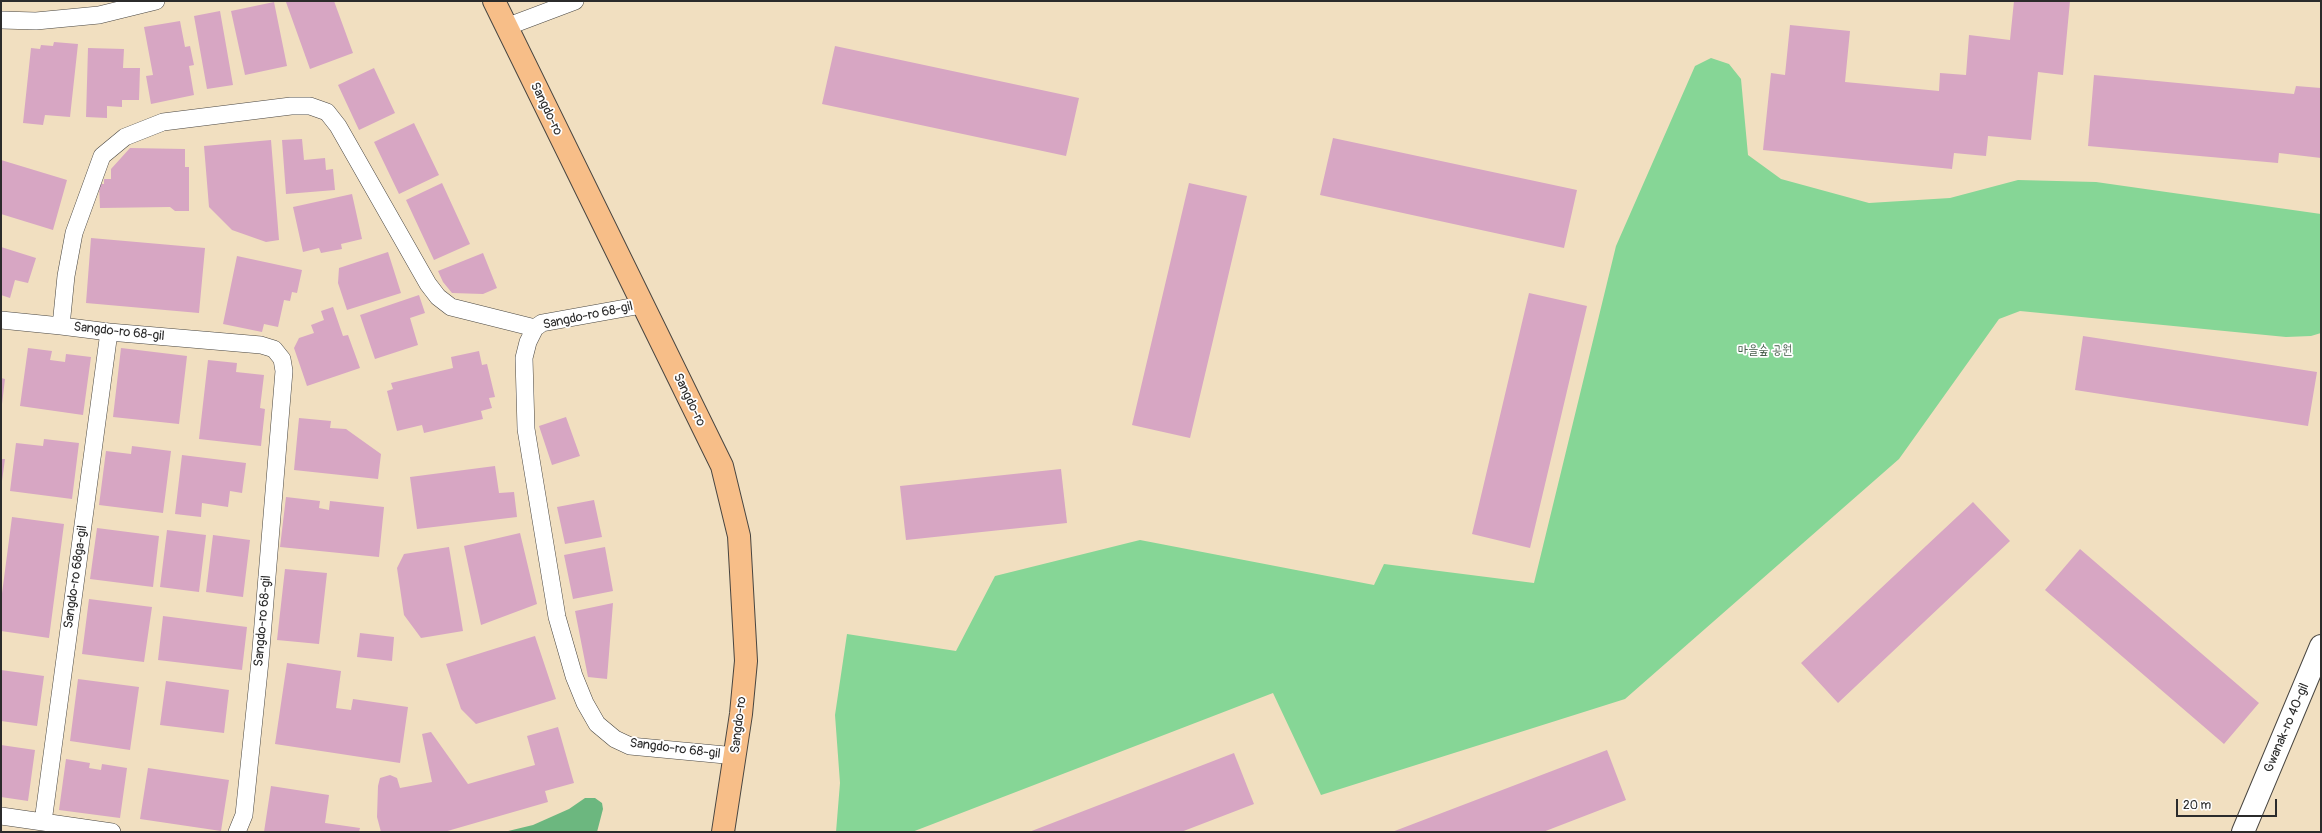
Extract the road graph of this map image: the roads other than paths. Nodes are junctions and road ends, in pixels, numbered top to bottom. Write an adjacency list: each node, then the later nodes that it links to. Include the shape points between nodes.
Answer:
1 (155, 1): 4 (lane, via 99,15 36,21)
2 (494, 1): 5 (main road, Sangdo-ro)
3 (576, 1): 5 (lane)
4 (1, 20)
5 (506, 27): 6 (main road, Sangdo-ro)
6 (642, 305): 9 (lane, Sangdo-ro 68-gil, via 542,324); 12 (main road, Sangdo-ro, via 722,466 739,536 746,662)
7 (1, 320): 8 (lane)
8 (61, 326): 9 (lane, Sangdo-ro 68-gil, via 74,233 102,156 125,136 163,122 310,106 327,112 338,126 428,284 438,296 451,307); 10 (lane, Sangdo-ro 68-gil)
9 (535, 328): 12 (lane, Sangdo-ro 68-gil, via 524,358 526,429 557,617 574,676 585,703 597,724 615,739 630,746)
10 (110, 332): 14 (lane, Sangdo-ro 68ga-gil); 16 (lane, Sangdo-ro 68-gil, via 261,345 274,349 282,359 284,371 260,662 244,815)
11 (2321, 646): 18 (street, Gwanak-ro 40-gil)
12 (736, 756): 17 (main road, Sangdo-ro)
13 (1, 816): 14 (lane)
14 (43, 822): 15 (lane)
15 (105, 832)
16 (237, 832)
17 (723, 832)
18 (2243, 832)

